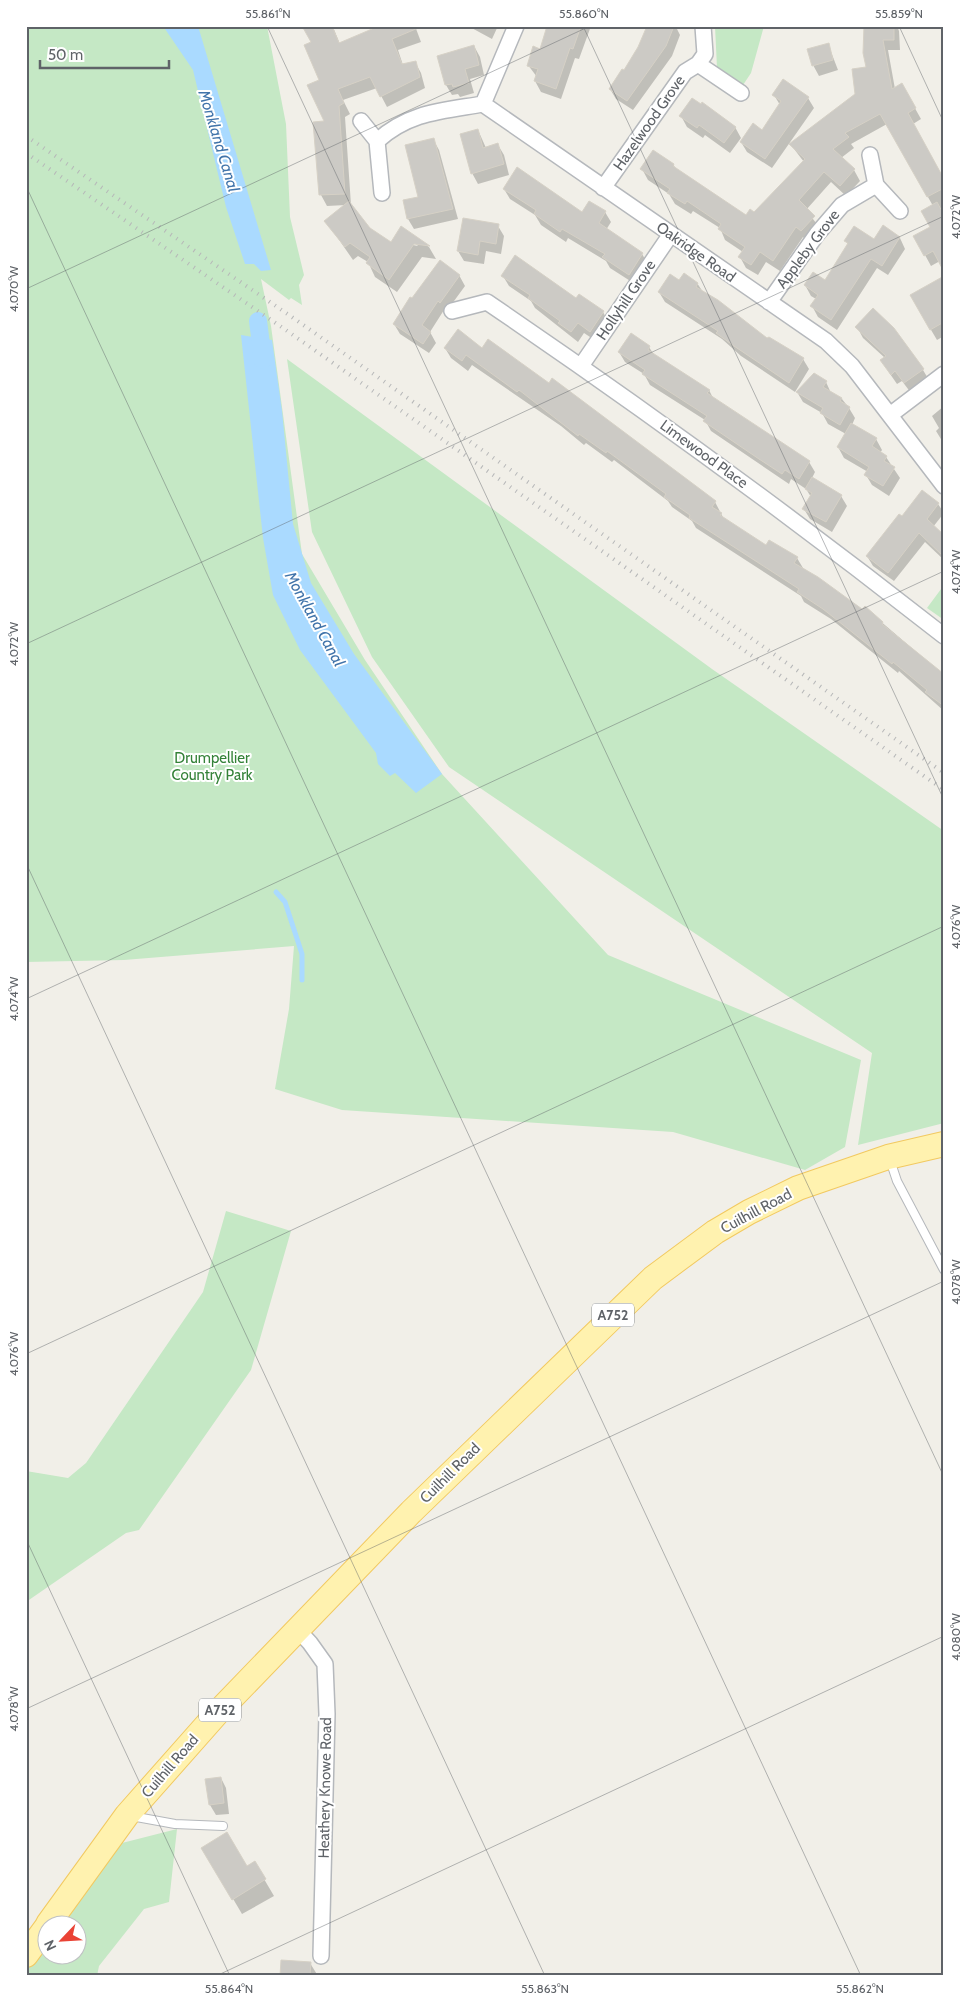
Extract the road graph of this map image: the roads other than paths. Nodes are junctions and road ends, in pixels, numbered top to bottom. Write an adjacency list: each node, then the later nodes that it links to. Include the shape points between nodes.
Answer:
1 (516, 26): 5 (street)
2 (704, 26): 3 (street, Hazelwood Grove, via 705,54)
3 (698, 64): 4 (street, Hazelwood Grove); 10 (street, Hazelwood Grove, via 685,72 674,85)
4 (741, 93)
5 (483, 104): 7 (street, via 410,118); 10 (street, Oakridge Road)
6 (361, 121): 7 (street)
7 (377, 141): 11 (street)
8 (870, 155): 9 (street)
9 (876, 185): 12 (street); 14 (street, Appleby Grove, via 842,205 817,234)
10 (603, 188): 13 (street, Oakridge Road)
11 (382, 193)
12 (900, 211)
13 (670, 234): 14 (street, Oakridge Road); 16 (street, Hollyhill Grove)
14 (769, 302): 18 (street, Oakridge Road, via 840,354)
15 (452, 312): 16 (street, Limewood Place, via 487,302)
16 (581, 366): 20 (street, Limewood Place, via 817,536)
17 (944, 374): 18 (street)
18 (890, 415): 19 (street, Oakridge Road)
19 (944, 486)
20 (944, 636)
21 (944, 1144): 22 (main road, Cuilhill Road / A752)
22 (888, 1156): 23 (lane, via 897,1181); 24 (main road, Cuilhill Road / A752, via 798,1188 749,1212 690,1249 653,1278 425,1498)
23 (944, 1270)
24 (298, 1630): 25 (main road, Cuilhill Road / A752, via 187,1746); 30 (street, Heathery Knowe Road, via 325,1664 327,1714)
25 (127, 1815): 26 (lane, via 175,1824); 27 (main road, Cuilhill Road / A752)
26 (223, 1826)
27 (56, 1914)
28 (38, 1939): 29 (main road, Cuilhill Road / A752)
29 (26, 1955)
30 (321, 1956)

